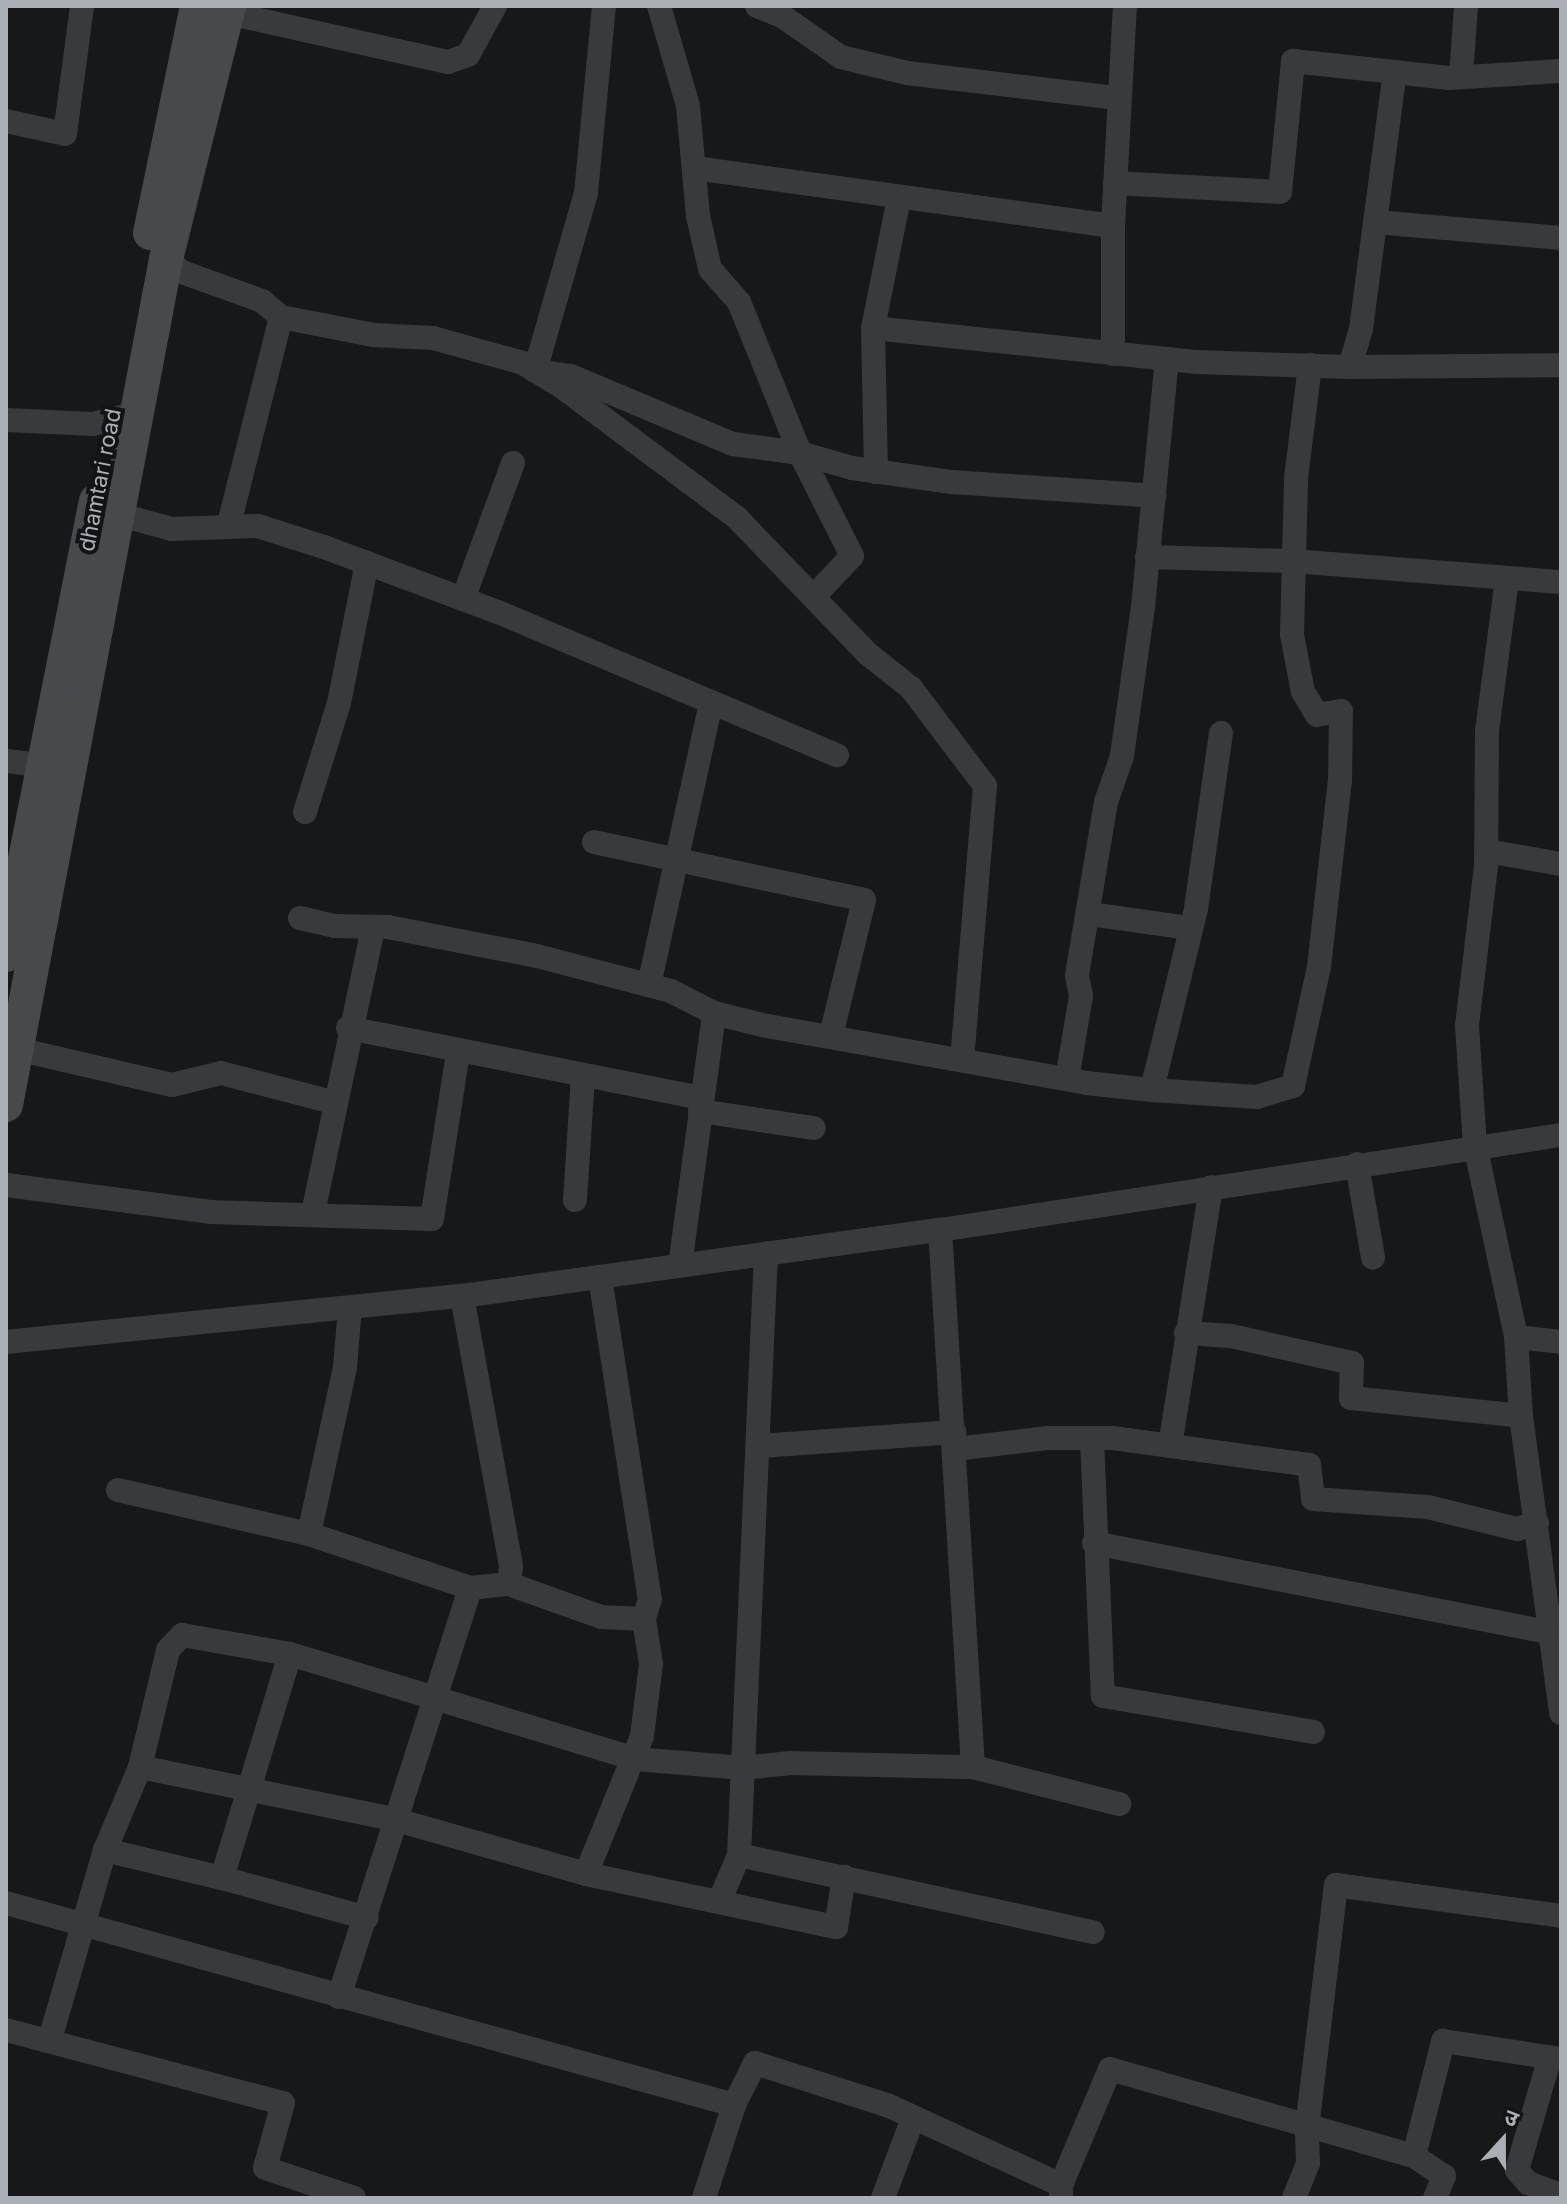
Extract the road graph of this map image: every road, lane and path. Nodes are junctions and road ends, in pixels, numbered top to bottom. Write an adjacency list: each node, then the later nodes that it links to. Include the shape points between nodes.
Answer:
1 (82, 6): 13 (street, via 65,134)
2 (495, 6): 8 (street, via 468,55 448,62)
3 (604, 6): 28 (street, via 586,193)
4 (659, 6): 14 (street, via 688,106)
5 (757, 6): 12 (street, via 782,16 841,57 907,73)
6 (1125, 6): 12 (street)
7 (1466, 6): 11 (street)
8 (218, 8): 20 (main road); 29 (main road, dhamtari road)
9 (1561, 71): 11 (street)
10 (1395, 72): 11 (street); 15 (street, via 1293,61 1280,192); 17 (street)
11 (1461, 77)
12 (1118, 98): 15 (street)
13 (6, 121)
14 (695, 168): 16 (street); 31 (street, via 698,216 710,269 739,302)
15 (1115, 183): 18 (street)
16 (899, 198): 18 (street); 22 (street)
17 (1375, 222): 19 (street); 27 (street, via 1361,329)
18 (1113, 226): 23 (street)
19 (1561, 238)
20 (166, 259): 21 (street, via 182,272 262,301); 29 (main road)
21 (281, 317): 28 (street, via 374,335 433,338 488,351); 36 (street)
22 (873, 328): 23 (street); 33 (street)
23 (1113, 354): 24 (street)
24 (1167, 359): 25 (street); 34 (street)
25 (1310, 365): 27 (street); 38 (street, via 1301,408)
26 (1561, 365): 27 (street)
27 (1350, 367)
28 (535, 371): 31 (street, via 571,376 733,444); 42 (street, via 737,518)
29 (124, 416): 30 (street, via 48,425); 35 (main road)
30 (6, 420)
31 (800, 453): 33 (street); 42 (street, via 852,556)
32 (513, 463): 43 (street)
33 (876, 472): 34 (street)
34 (1155, 496): 37 (street)
35 (106, 511): 36 (street, via 172,529); 48 (main road)
36 (229, 524): 39 (street, via 258,526)
37 (1147, 557): 38 (street); 55 (street, via 1122,756 1106,802)
38 (1293, 561): 40 (street); 69 (street, via 1292,635 1303,692 1317,715 1341,711 1341,725 1340,781 1319,967 1293,1086 1257,1097)
39 (367, 563): 43 (street); 49 (street, via 339,703)
40 (1507, 579): 41 (street); 51 (street, via 1487,730)
41 (1561, 582)
42 (815, 595): 66 (street, via 868,654 911,688 985,786)
43 (463, 599): 44 (street)
44 (711, 704): 46 (street); 52 (street)
45 (1221, 733): 57 (street)
46 (837, 755)
47 (6, 761): 48 (street)
48 (57, 767): 54 (main road)
49 (305, 812)
50 (594, 842): 52 (street)
51 (1487, 851): 53 (street); 75 (street, via 1467,1026)
52 (680, 861): 60 (street); 63 (street, via 864,900)
53 (1561, 864)
54 (23, 894): 59 (main road); 64 (main road)
55 (1090, 914): 57 (street); 68 (street, via 1077,975 1081,996)
56 (300, 918): 58 (street)
57 (1190, 928): 69 (street)
58 (373, 929): 60 (street, via 422,932); 62 (street)
59 (6, 955)
60 (649, 985): 61 (street)
61 (714, 1013): 63 (street); 72 (street)
62 (348, 1028): 65 (street); 71 (street)
63 (831, 1035): 66 (street)
64 (17, 1049): 70 (main road); 71 (street, via 172,1085 221,1073)
65 (458, 1053): 67 (street); 80 (street, via 432,1219)
66 (962, 1058): 68 (street)
67 (583, 1076): 72 (street); 79 (street)
68 (1067, 1079): 69 (street)
69 (1152, 1090)
70 (7, 1095)
71 (336, 1103): 80 (street)
72 (701, 1104): 73 (street); 84 (street)
73 (814, 1128)
74 (1561, 1135): 75 (street)
75 (1475, 1145): 76 (street); 89 (street)
76 (1357, 1164): 78 (street); 83 (street)
77 (6, 1185): 80 (street, via 210,1212)
78 (1211, 1187): 81 (street); 88 (street)
79 (575, 1200)
80 (313, 1213)
81 (940, 1230): 82 (street); 94 (street)
82 (766, 1254): 84 (street); 95 (street)
83 (1373, 1258)
84 (680, 1266): 85 (street)
85 (600, 1277): 86 (street); 103 (street, via 650,1599)
86 (462, 1296): 87 (street); 101 (street, via 511,1566)
87 (350, 1307): 90 (street); 99 (street, via 345,1367)
88 (1186, 1333): 92 (street, via 1231,1336 1352,1363 1351,1398); 96 (street)
89 (1516, 1337): 91 (street); 92 (street)
90 (6, 1342)
91 (1561, 1342)
92 (1521, 1416): 98 (street)
93 (1092, 1438): 94 (street); 96 (street); 100 (street)
94 (955, 1440): 95 (street); 111 (street)
95 (760, 1446): 112 (street)
96 (1170, 1446): 98 (street, via 1309,1465 1313,1499 1428,1507 1517,1529)
97 (118, 1490): 99 (street)
98 (1537, 1523): 104 (street)
99 (309, 1534): 102 (street)
100 (1094, 1543): 104 (street); 108 (street, via 1103,1696)
101 (509, 1584): 102 (street); 103 (street, via 601,1617)
102 (470, 1588): 106 (street)
103 (644, 1619): 109 (street, via 651,1664)
104 (1547, 1632): 107 (street)
105 (290, 1654): 106 (street); 110 (street, via 182,1635 168,1650); 113 (street)
106 (433, 1701): 109 (street); 115 (street)
107 (1561, 1713)
108 (1313, 1732)
109 (635, 1759): 112 (street); 118 (street)
110 (140, 1767): 113 (street); 116 (street)
111 (973, 1767): 112 (street, via 790,1763); 114 (street)
112 (744, 1768): 117 (street)
113 (249, 1789): 115 (street); 120 (street)
114 (1119, 1804)
115 (393, 1819): 118 (street); 124 (street)
116 (105, 1850): 120 (street); 125 (street)
117 (739, 1855): 119 (street); 121 (street)
118 (586, 1874): 121 (street)
119 (844, 1877): 121 (street, via 836,1927); 126 (street)
120 (222, 1878): 124 (street)
121 (719, 1902)
122 (6, 1903): 125 (street)
123 (1561, 1916): 133 (street, via 1336,1885)
124 (367, 1918): 127 (street)
125 (82, 1925): 127 (street); 129 (street)
126 (1093, 1932)
127 (339, 1997): 131 (street)
128 (6, 2030): 129 (street)
129 (50, 2039): 137 (street, via 283,2103 265,2168)
130 (1556, 2058): 134 (street, via 1443,2041); 136 (street, via 1517,2170 1528,2183)
131 (734, 2105): 132 (street, via 755,2063); 138 (street)
132 (913, 2118): 135 (street); 139 (street)
133 (1307, 2128): 134 (street); 135 (street, via 1110,2069); 140 (street, via 1308,2163)
134 (1414, 2156): 141 (street, via 1444,2176)
135 (1061, 2192)
136 (1555, 2195)
137 (346, 2197)
138 (704, 2198)
139 (883, 2198)
140 (1294, 2198)
141 (1435, 2198)

